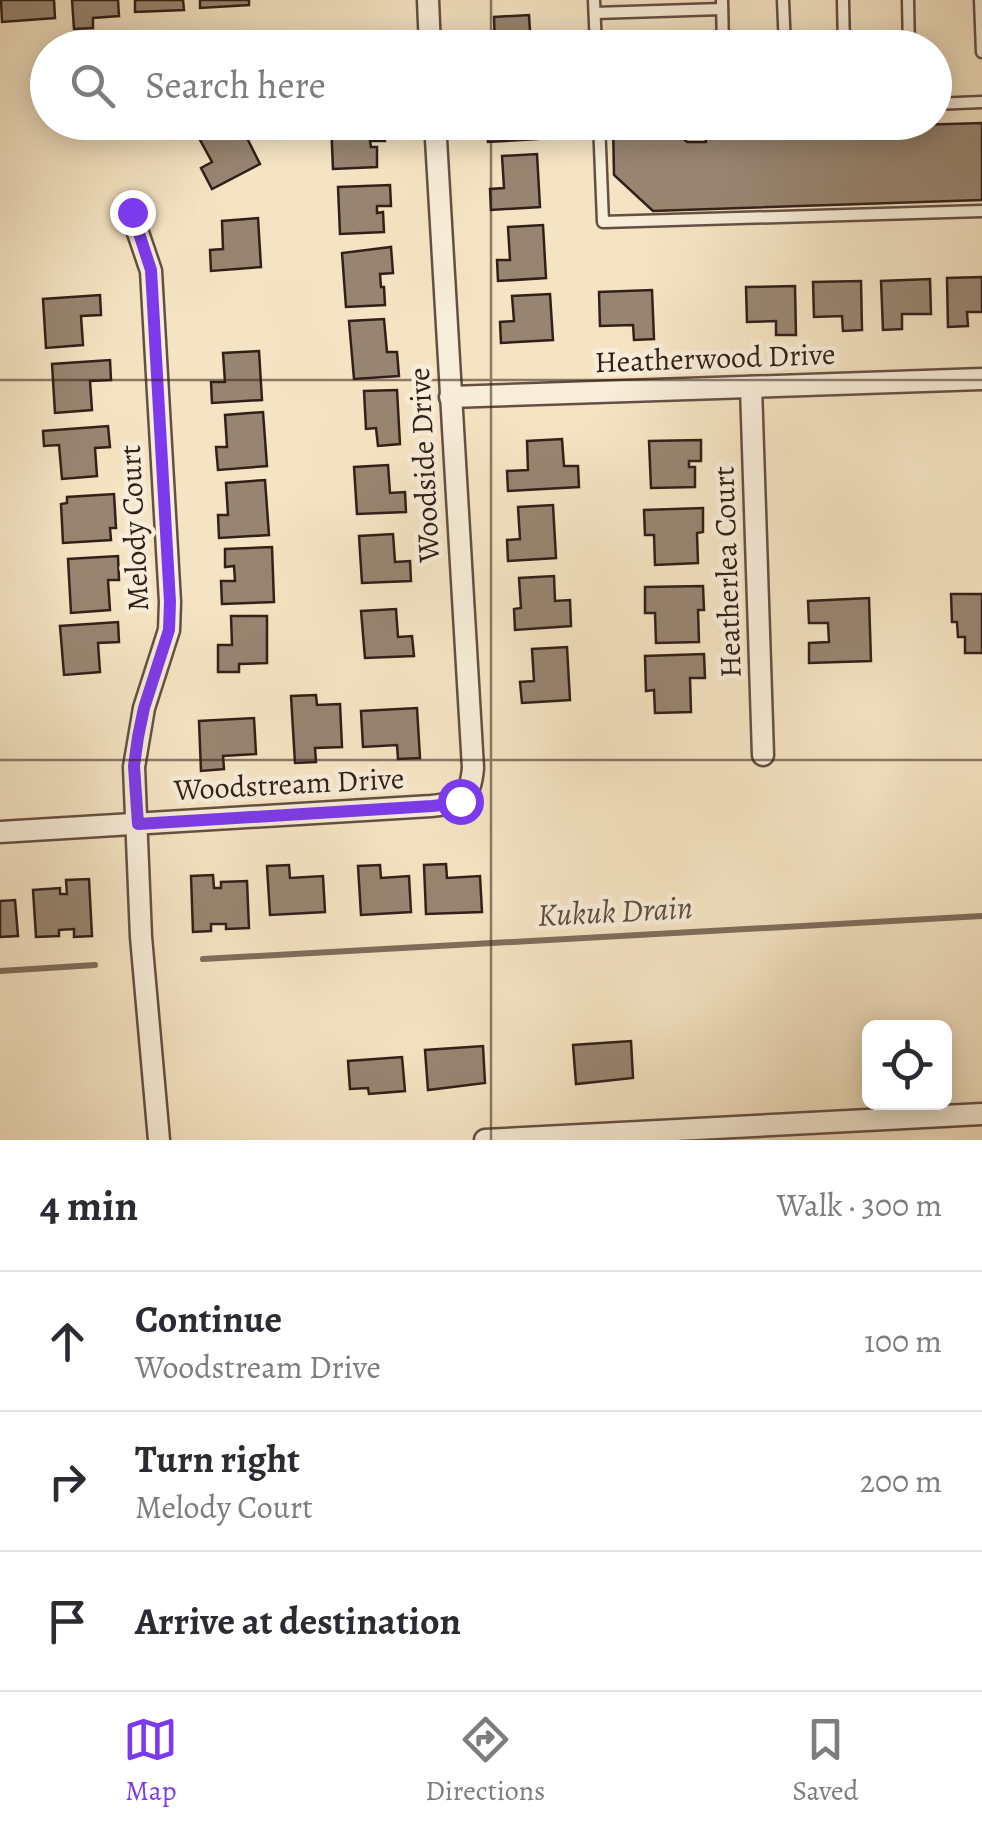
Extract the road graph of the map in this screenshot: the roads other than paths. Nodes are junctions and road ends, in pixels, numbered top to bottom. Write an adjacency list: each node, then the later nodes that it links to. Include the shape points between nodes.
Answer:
1 (428, 0): 9 (street)
2 (594, 0): 8 (lane)
3 (783, 0): 12 (lane)
4 (843, 0): 13 (lane)
5 (908, 0): 14 (lane)
6 (980, 0): 15 (lane)
7 (722, 4): 8 (lane); 11 (lane)
8 (594, 13): 10 (lane)
9 (429, 30)
10 (595, 30)
11 (723, 30)
12 (784, 30)
13 (844, 30)
14 (909, 30)
15 (982, 52)
16 (982, 102): 17 (lane)
17 (952, 103)
18 (436, 140): 24 (street, Woodside Drive)
19 (600, 140): 20 (lane, via 603,222)
20 (982, 211)
21 (132, 212): 27 (street, Melody Court, via 151,270 170,602 169,630 138,737)
22 (982, 380): 23 (street, Heatherwood Drive)
23 (751, 387): 24 (street, Heatherwood Drive); 25 (street, Heatherlea Court)
24 (450, 398): 26 (street, Woodside Drive, via 473,768)
25 (763, 754)
26 (460, 801): 27 (street, Woodstream Drive)
27 (138, 824): 28 (street, Woodstream Drive); 30 (street, Melody Court)
28 (0, 832)
29 (982, 1114): 31 (street)
30 (159, 1140)
31 (486, 1140)

